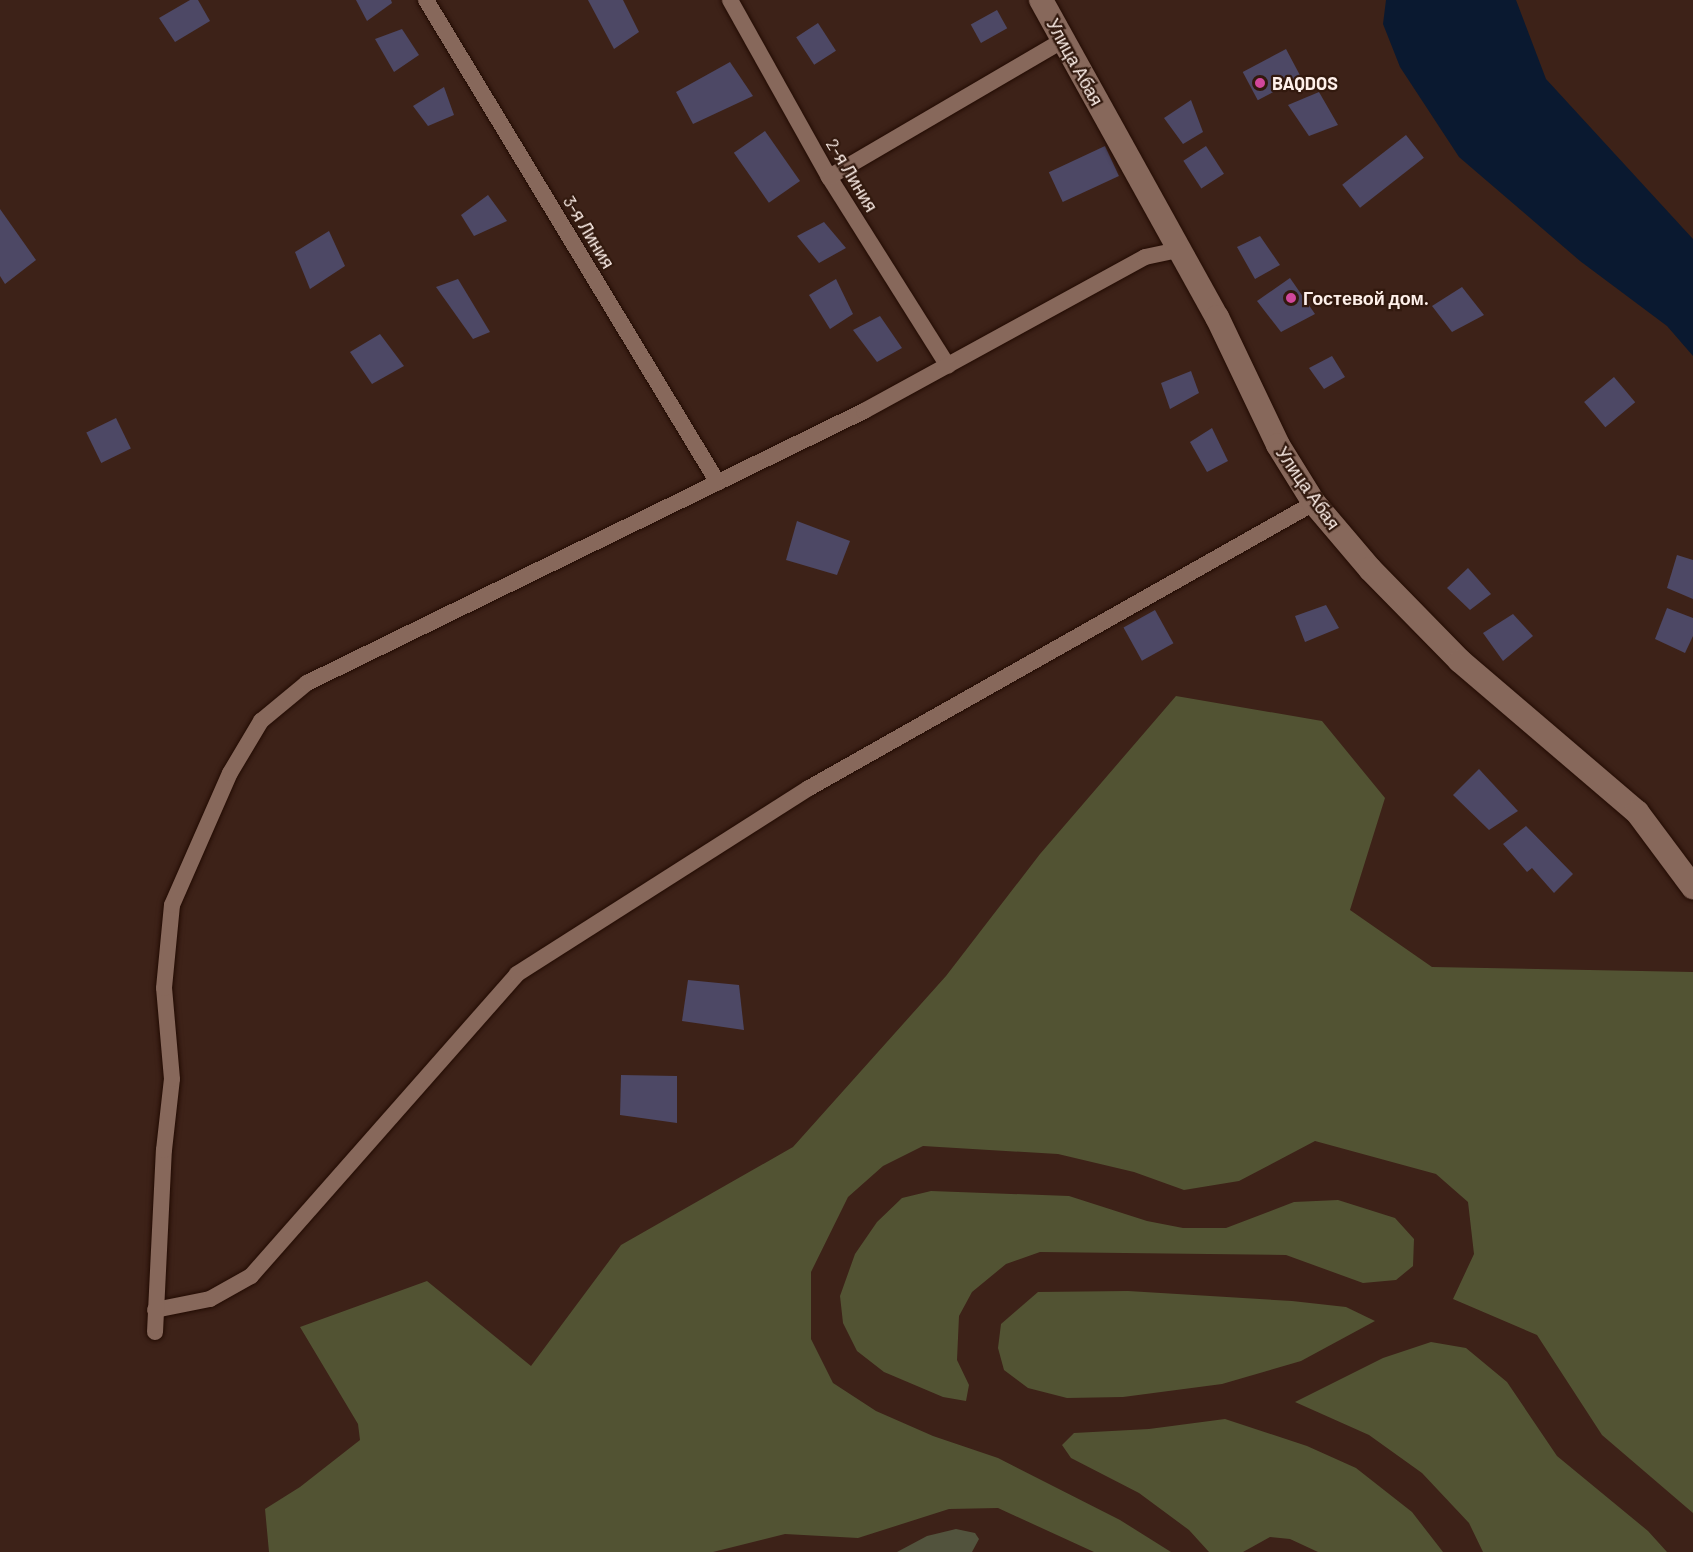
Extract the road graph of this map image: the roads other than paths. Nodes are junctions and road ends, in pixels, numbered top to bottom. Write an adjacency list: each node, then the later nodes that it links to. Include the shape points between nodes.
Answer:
1 (426, 0): 8 (street, 3-я Линия)
2 (730, 0): 5 (street, 2-я Линия)
3 (1041, 0): 4 (street, Улица Абая)
4 (1063, 40): 5 (street); 6 (street, Улица Абая)
5 (828, 177): 7 (street, 2-я Линия)
6 (1179, 250): 7 (street, via 1145,257); 9 (street, Улица Абая, via 1217,317 1278,445)
7 (948, 366): 8 (street)
8 (718, 483): 11 (street, via 307,683 261,721 230,773 172,905 164,988 172,1079)
9 (1314, 503): 10 (street, Улица Абая, via 1370,569 1460,661 1637,812); 11 (street, via 809,788 517,974 251,1276 210,1299)
10 (1693, 887)
11 (155, 1310): 12 (street)
12 (155, 1332)

